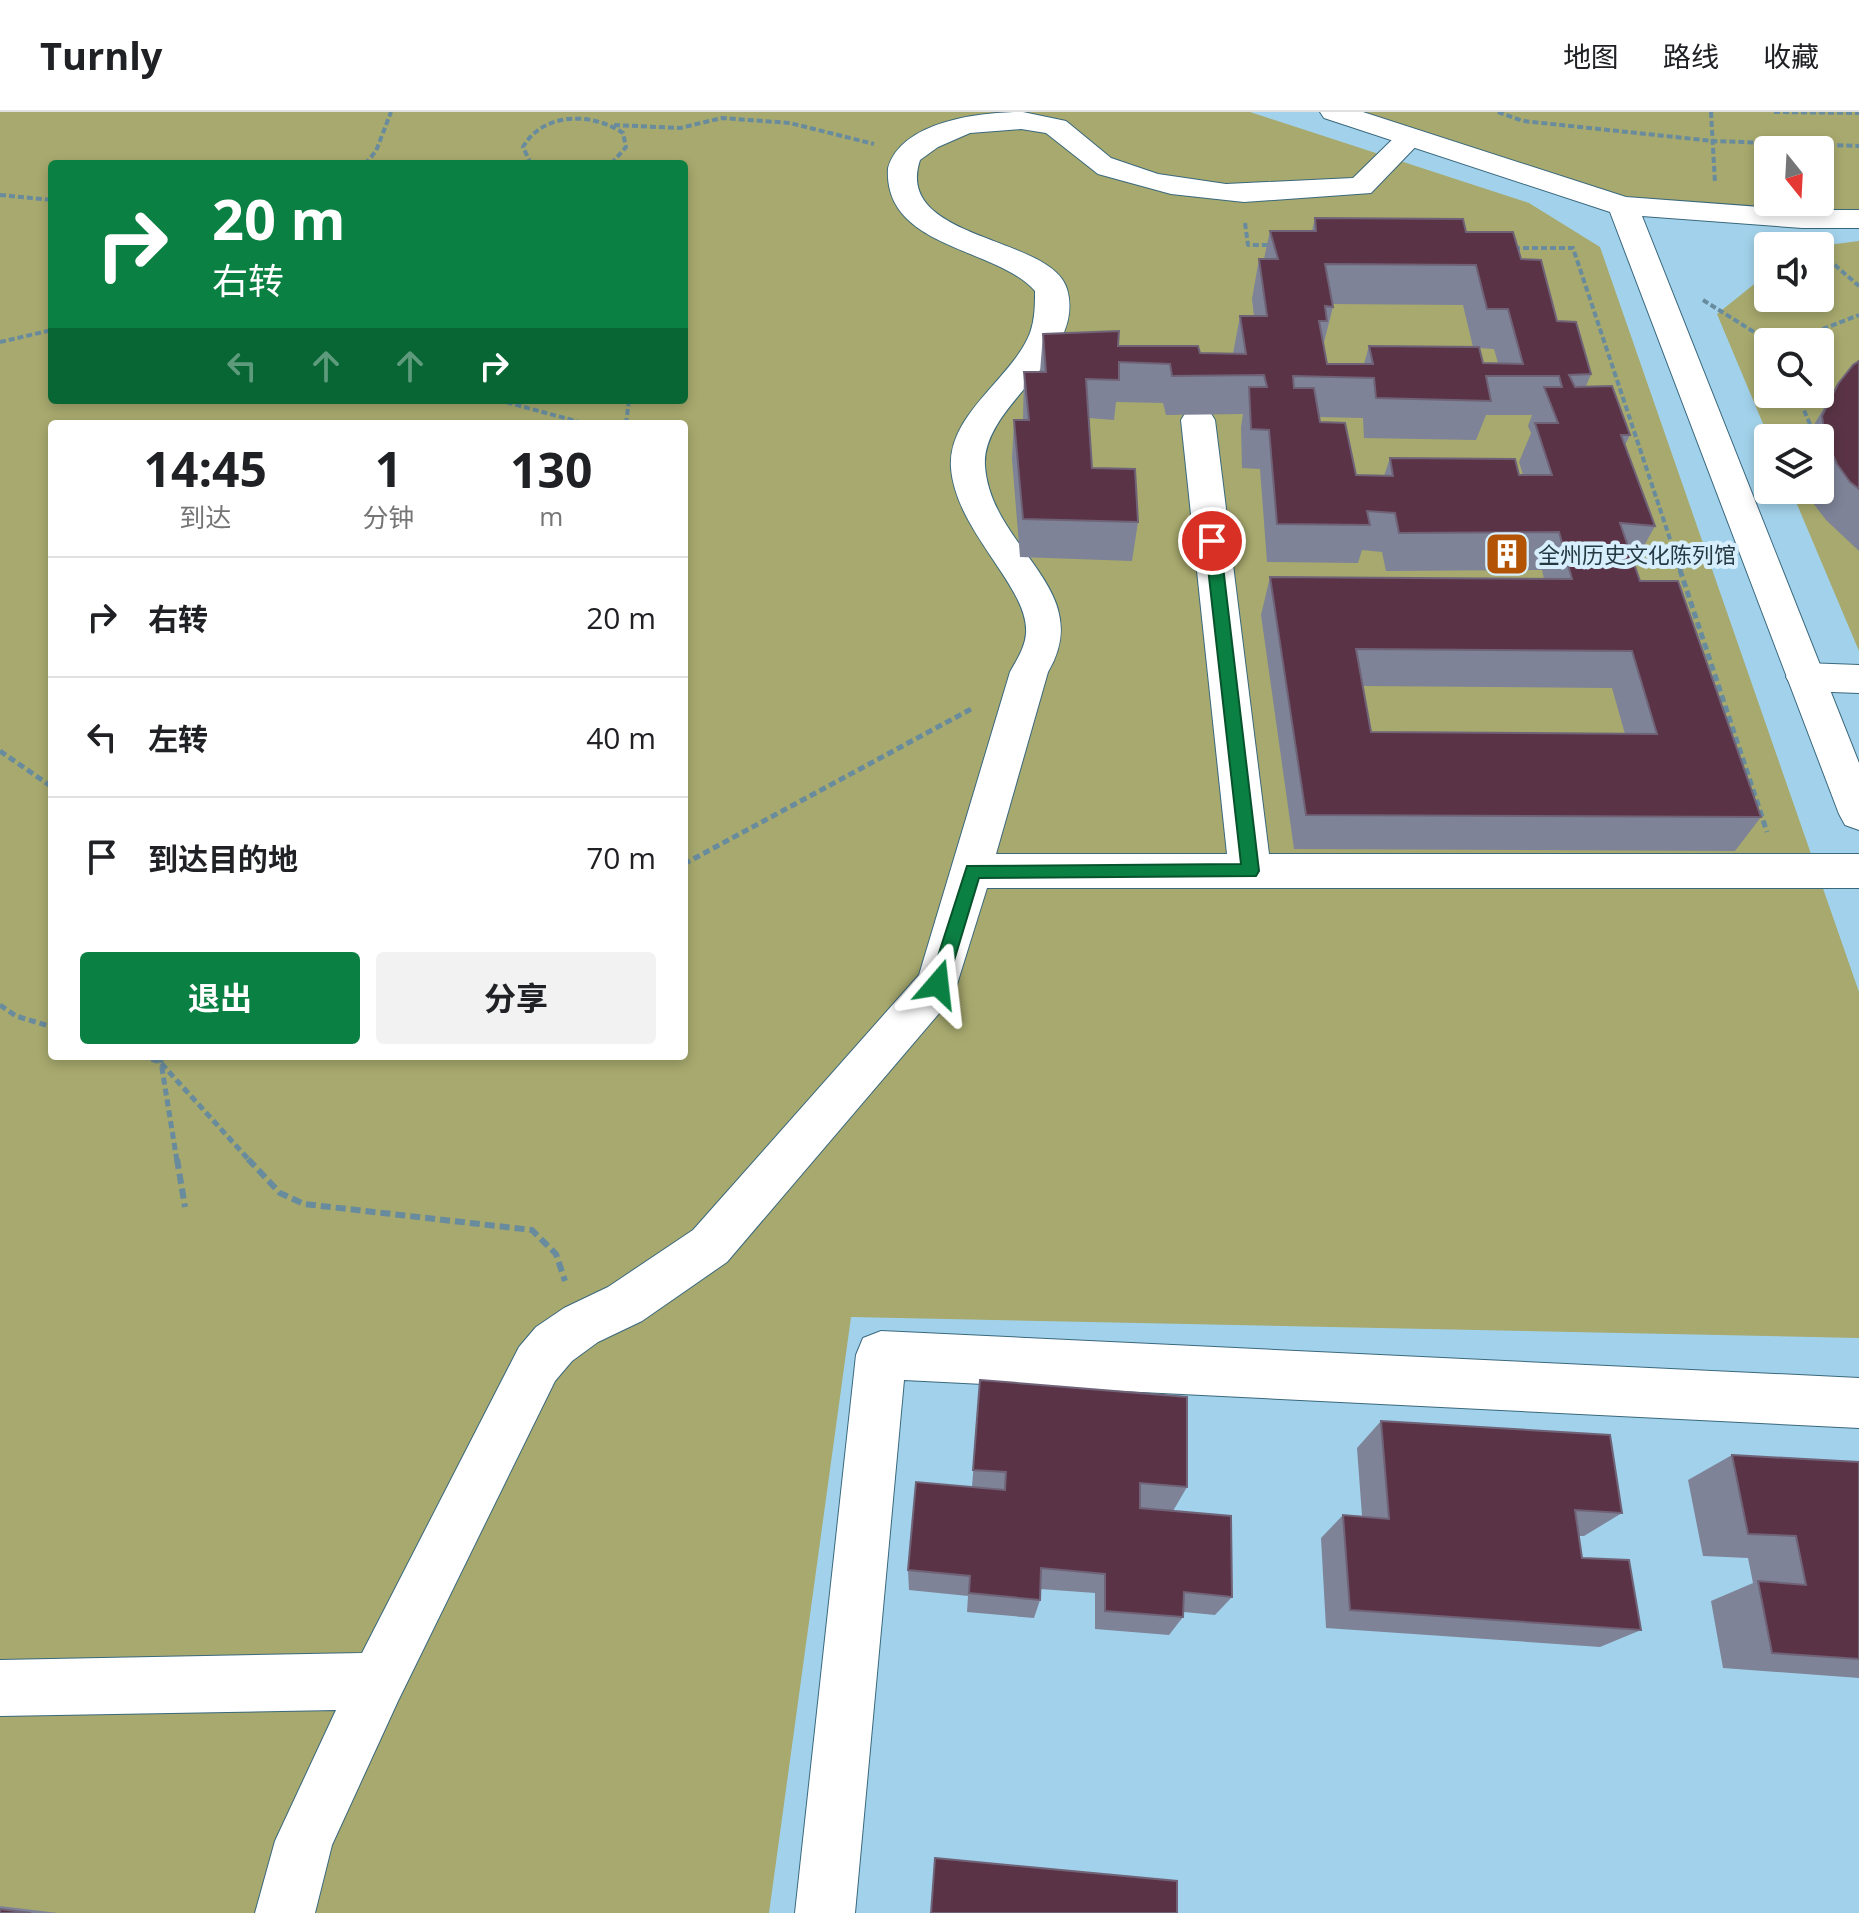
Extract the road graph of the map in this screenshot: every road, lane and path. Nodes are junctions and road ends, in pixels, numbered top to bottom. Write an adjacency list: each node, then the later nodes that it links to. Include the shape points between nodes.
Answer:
1 (391, 112): 15 (path)
2 (562, 112): 9 (path)
3 (1334, 112): 11 (main road)
4 (1498, 112): 12 (path, via 1523,121)
5 (1711, 112): 12 (path)
6 (1774, 112): 7 (path)
7 (1859, 113)
8 (721, 115): 10 (path, via 680,128); 14 (path, via 790,123)
9 (571, 118): 10 (path); 16 (path, via 531,133 523,152)
10 (614, 125): 17 (path, via 626,142)
11 (1411, 137): 18 (main road, via 1361,187); 21 (main road)
12 (1713, 141): 13 (path); 22 (path)
13 (1859, 146)
14 (910, 152): 18 (main road, via 970,123 1021,117 1055,127 1092,160 1121,173 1213,191); 38 (main road, via 902,181 923,218 955,241 1030,268 1051,289 1051,320 1043,345 987,410 967,463 991,535 1032,592 1045,630)
15 (368, 160)
16 (528, 160)
17 (615, 160)
18 (1241, 190): 24 (path, via 1248,245)
19 (0, 195): 20 (path)
20 (48, 200)
21 (1623, 206): 22 (main road); 26 (main road)
22 (1717, 213): 23 (main road)
23 (1859, 219)
24 (1280, 245)
25 (1506, 248): 46 (path, via 1573,248)
26 (1646, 265): 32 (path); 37 (main road)
27 (1834, 265): 28 (path)
28 (1859, 286)
29 (1859, 315): 30 (path)
30 (1825, 328)
31 (48, 331): 33 (path)
32 (1754, 332)
33 (0, 342)
34 (513, 404): 35 (path)
35 (572, 420)
36 (1198, 420): 45 (main road)
37 (1805, 677): 39 (main road); 42 (main road)
38 (1027, 679): 43 (path); 44 (main road)
39 (1859, 679)
40 (0, 751): 41 (path)
41 (48, 784)
42 (1859, 814)
43 (688, 862)
44 (973, 871): 45 (main road); 53 (main road, via 938,984 710,1246 625,1304)
45 (1250, 871): 46 (main road)
46 (1780, 871): 47 (main road)
47 (1859, 871)
48 (0, 1005): 49 (path)
49 (48, 1026)
50 (160, 1060): 52 (path)
51 (161, 1060): 53 (path, via 272,1185 304,1204 532,1230 556,1254)
52 (185, 1207)
53 (581, 1325): 55 (main road, via 537,1364)
54 (1859, 1403): 58 (main road, via 881,1355)
55 (378, 1681): 56 (main road); 57 (main road, via 304,1841)
56 (0, 1688)
57 (285, 1913)
58 (825, 1913)

